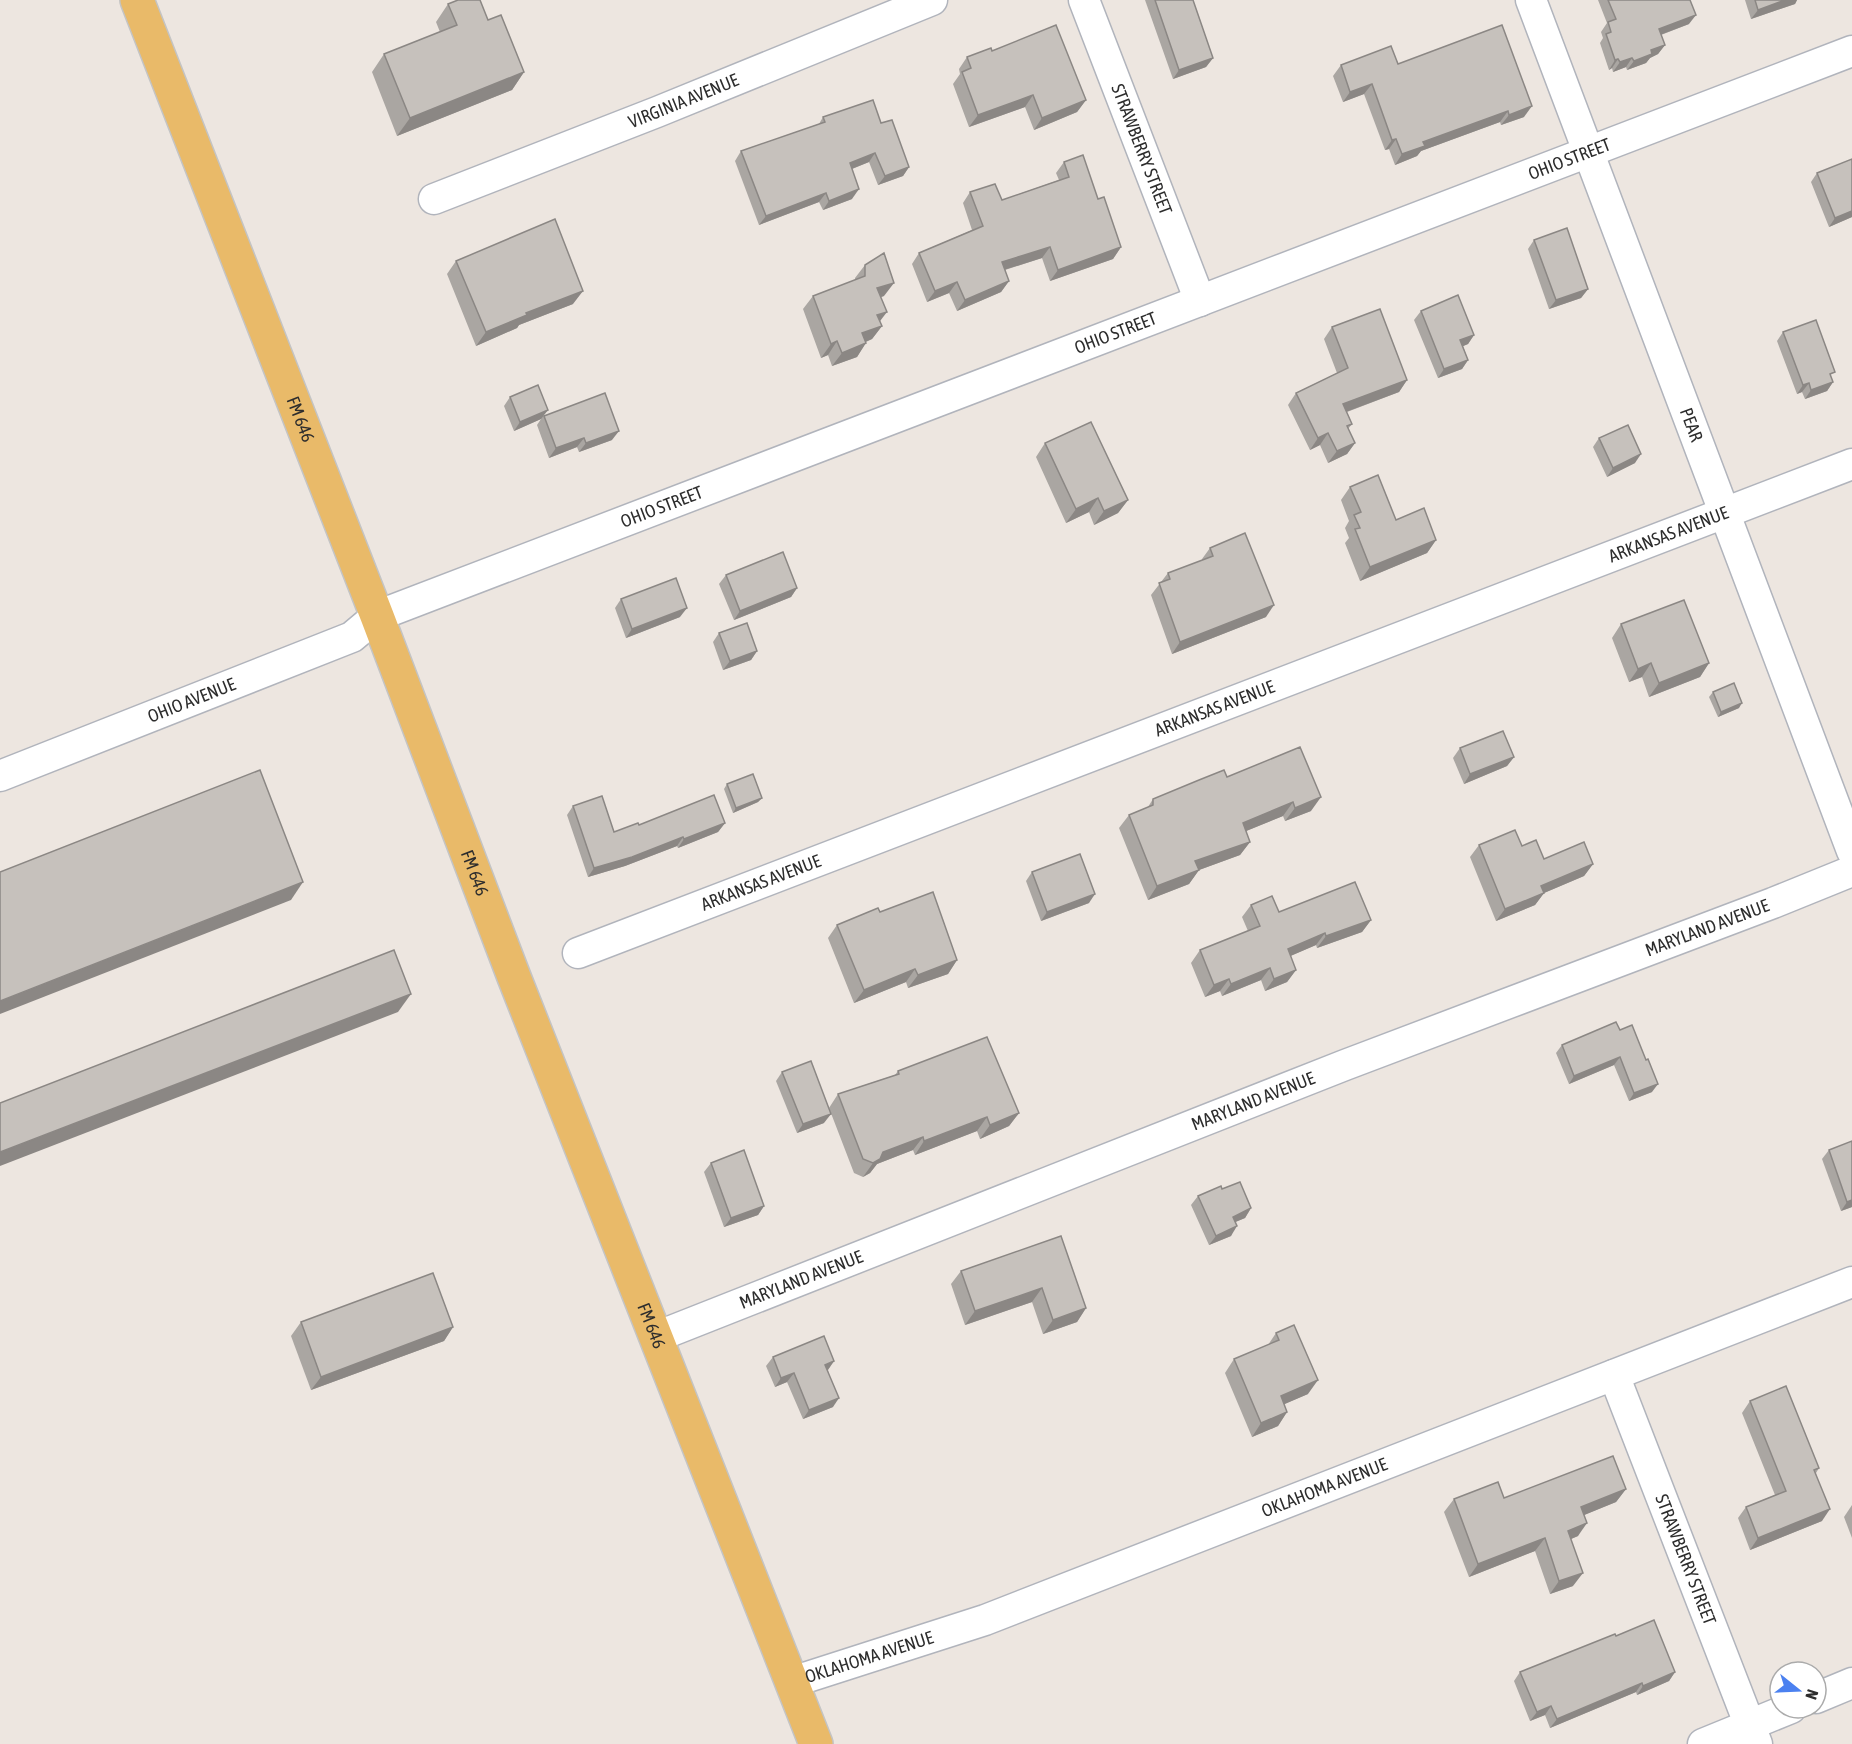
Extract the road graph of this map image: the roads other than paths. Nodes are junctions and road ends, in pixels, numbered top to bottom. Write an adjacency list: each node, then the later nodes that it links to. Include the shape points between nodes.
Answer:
1 (137, 0): 11 (main road, FM 646 / FM 646)
2 (932, 0): 7 (street, VIRGINIA AVENUE)
3 (1084, 0): 8 (street, STRAWBERRY STREET)
4 (1532, 0): 6 (street, PEAR)
5 (1852, 51): 6 (street, OHIO STREET)
6 (1589, 152): 8 (street, OHIO STREET); 10 (street, PEAR)
7 (434, 199)
8 (1200, 301): 11 (street, OHIO STREET)
9 (1852, 464): 10 (street, ARKANSAS AVENUE)
10 (1724, 512): 13 (street, PEAR); 15 (street, ARKANSAS AVENUE)
11 (377, 616): 12 (street, OHIO AVENUE, via 352,637); 17 (main road, FM 646 / FM 646)
12 (0, 776)
13 (1852, 851)
14 (1852, 871): 17 (street, MARYLAND AVENUE, via 1345,1065)
15 (578, 953)
16 (1852, 1282): 18 (street, OKLAHOMA AVENUE)
17 (656, 1337): 19 (main road, FM 646 / FM 646)
18 (1614, 1375): 19 (street, OKLAHOMA AVENUE, via 985,1620); 23 (street, STRAWBERRY STREET)
19 (792, 1682): 24 (main road, FM 646 / FM 646)
20 (1852, 1683): 21 (street)
21 (1828, 1693)
22 (1774, 1720): 23 (street)
23 (1754, 1734): 25 (street)
24 (816, 1744)
25 (1703, 1744)

